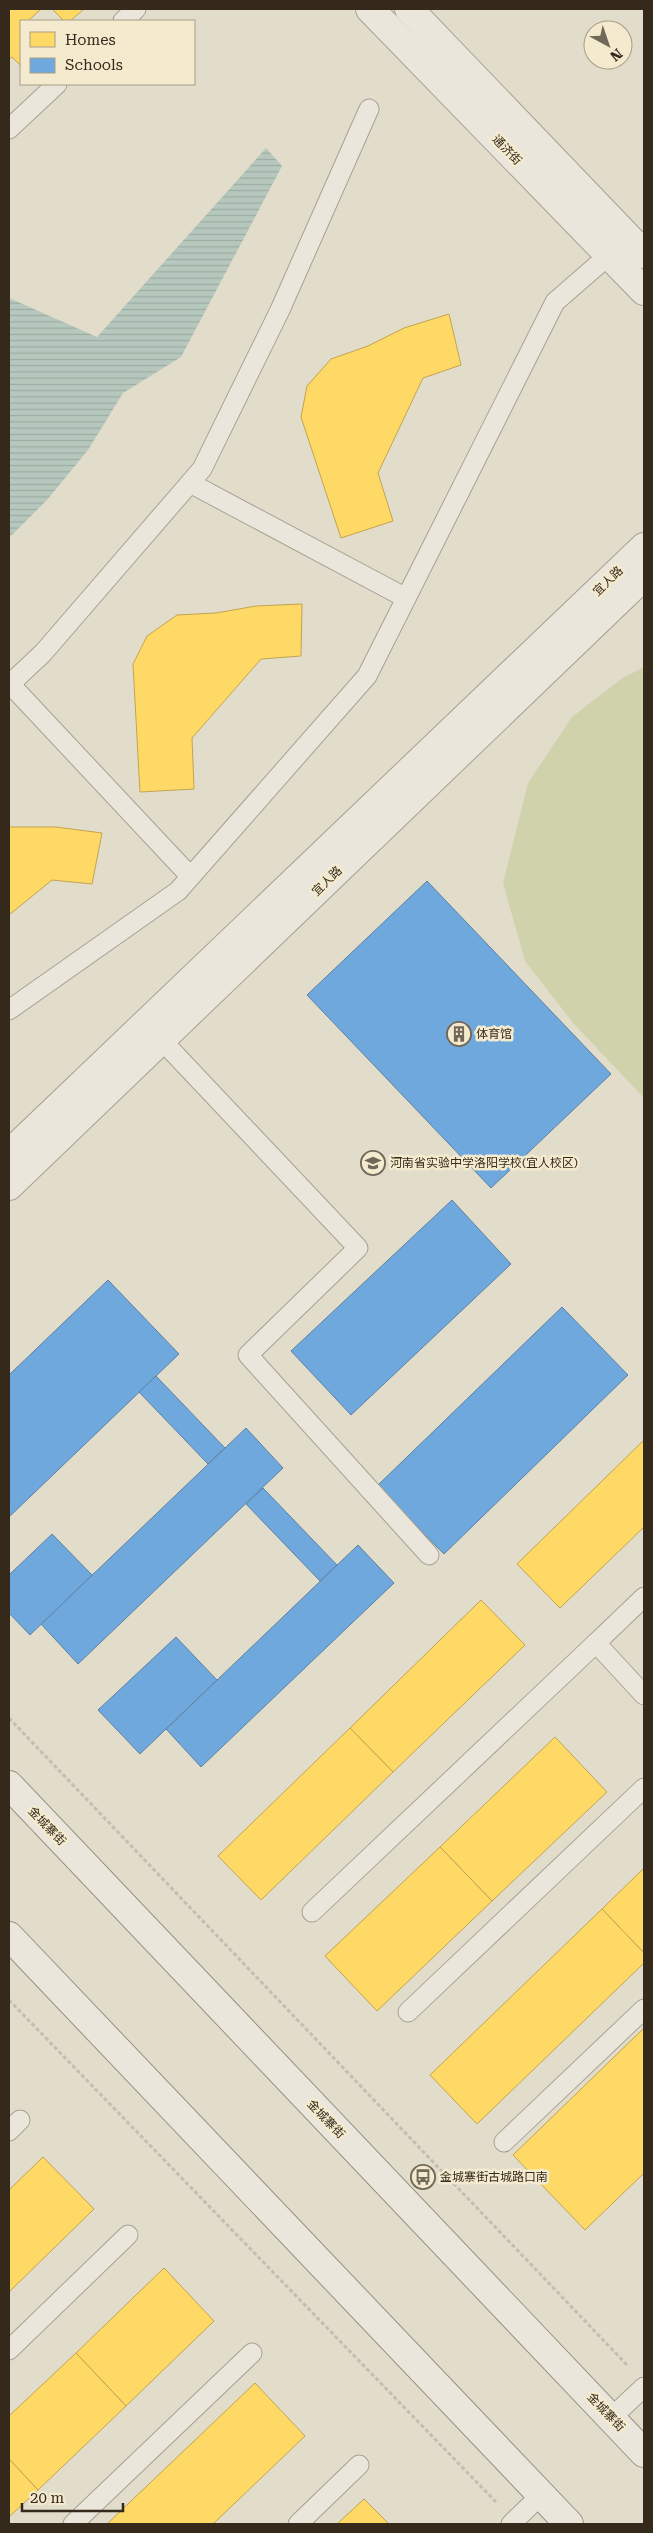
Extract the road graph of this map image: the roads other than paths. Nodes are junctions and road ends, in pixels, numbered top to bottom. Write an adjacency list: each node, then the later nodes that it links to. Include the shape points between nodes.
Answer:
1 (136, 9): 4 (lane)
2 (370, 9): 8 (street, 通济街)
3 (408, 9): 8 (street, 通济街)
4 (124, 20)
5 (56, 85): 7 (lane)
6 (369, 109): 10 (lane, via 280,310 202,469)
7 (9, 130)
8 (628, 249): 9 (street, 通济街); 13 (lane, via 555,302)
9 (644, 291)
10 (190, 483): 13 (lane); 14 (lane, via 43,653)
11 (644, 547): 17 (street, 宜人路)
12 (644, 576): 17 (street, 宜人路)
13 (406, 598): 15 (lane, via 367,676)
14 (9, 685): 15 (lane)
15 (190, 876): 16 (lane, via 178,891)
16 (9, 1010)
17 (154, 1032): 18 (street, 宜人路); 19 (street, 宜人路); 20 (lane, via 358,1248 248,1355)
18 (9, 1154)
19 (9, 1186)
20 (429, 1555)
21 (644, 1597): 22 (lane)
22 (596, 1643): 23 (lane); 26 (lane)
23 (644, 1695)
24 (9, 1786): 35 (street, 金城寨街)
25 (644, 1788): 29 (lane)
26 (312, 1912)
27 (9, 1936): 38 (street)
28 (644, 2009): 30 (lane)
29 (408, 2012)
30 (504, 2142)
31 (128, 2235): 32 (lane)
32 (9, 2350)
33 (252, 2353): 40 (lane)
34 (644, 2386): 35 (lane)
35 (611, 2418): 36 (street, 金城寨街)
36 (644, 2453)
37 (359, 2465): 41 (lane)
38 (541, 2495): 39 (lane); 42 (street)
39 (513, 2523)
40 (73, 2524)
41 (298, 2524)
42 (569, 2524)

